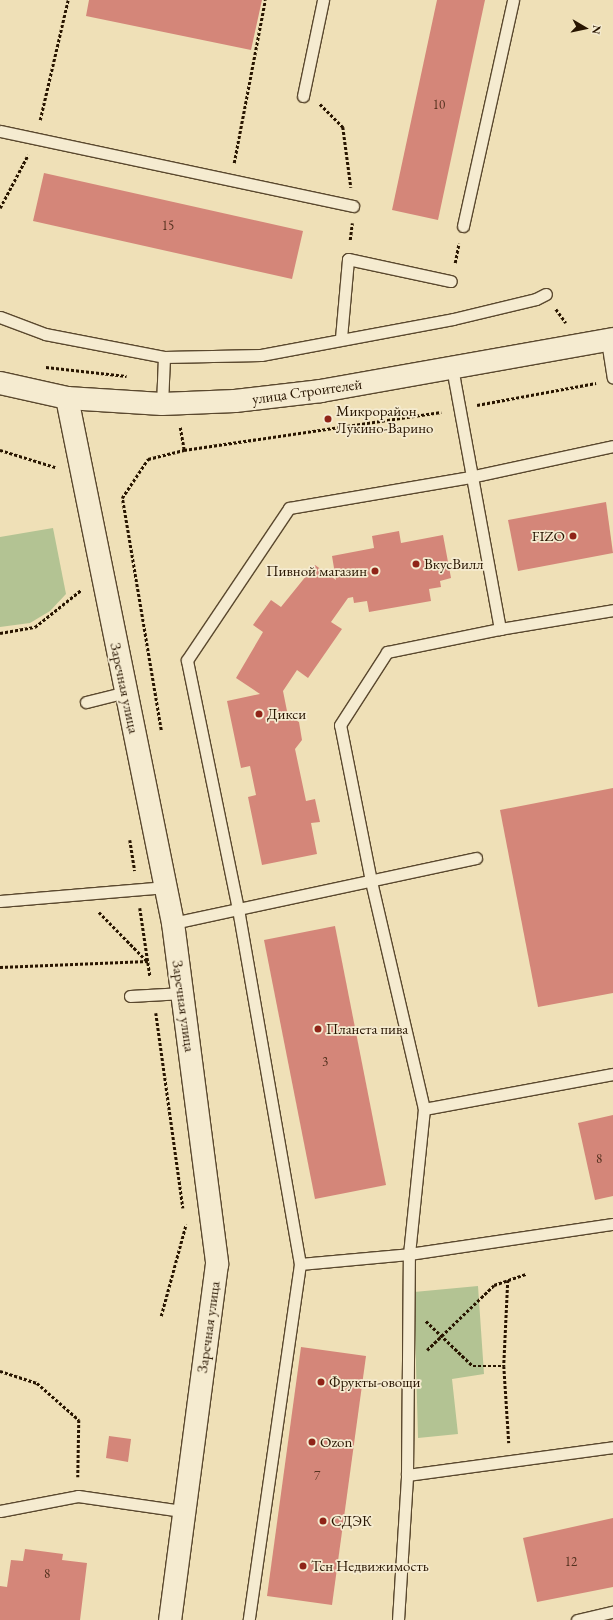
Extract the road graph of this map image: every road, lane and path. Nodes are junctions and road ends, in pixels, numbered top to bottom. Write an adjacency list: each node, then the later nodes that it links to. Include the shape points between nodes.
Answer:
1 (68, 0): 7 (path)
2 (265, 0): 8 (path)
3 (322, 0): 5 (lane)
4 (513, 0): 11 (lane)
5 (303, 96): 9 (path, via 320,104 343,127)
6 (0, 131): 7 (lane)
7 (36, 139): 8 (lane); 10 (path)
8 (230, 182): 9 (lane)
9 (353, 206): 12 (path)
10 (0, 208)
11 (463, 226)
12 (348, 259): 13 (lane); 17 (lane)
13 (451, 281)
14 (546, 294): 16 (path); 17 (lane, via 536,299 453,319)
15 (0, 317): 19 (lane, via 45,334)
16 (569, 327)
17 (341, 338): 19 (lane, via 260,355)
18 (610, 340): 21 (street, улица Строителей); 22 (lane)
19 (164, 357): 23 (lane)
20 (40, 366): 23 (path)
21 (452, 368): 27 (street, улица Строителей, via 298,394 235,401); 28 (lane)
22 (613, 378)
23 (163, 380): 27 (lane)
24 (598, 382): 28 (path)
25 (0, 383): 26 (street, улица Строителей)
26 (67, 398): 27 (street, улица Строителей); 35 (street, Заречная улица)
27 (169, 403): 31 (path)
28 (459, 409): 31 (path); 33 (lane)
29 (613, 446): 33 (lane)
30 (0, 450): 32 (path)
31 (184, 450): 34 (path, via 148,458)
32 (55, 467)
33 (470, 477): 37 (lane); 46 (lane, via 288,508 187,660)
34 (122, 498)
35 (101, 573): 38 (path, via 59,611 35,627); 39 (street, Заречная улица)
36 (613, 610): 37 (lane)
37 (500, 629): 42 (lane, via 387,652 340,725)
38 (0, 633)
39 (126, 692): 40 (lane); 43 (street, Заречная улица)
40 (86, 702)
41 (476, 858): 42 (lane)
42 (371, 881): 46 (lane); 54 (lane)
43 (166, 887): 44 (lane); 47 (street, Заречная улица)
44 (82, 895): 45 (lane); 48 (path)
45 (0, 901)
46 (238, 909): 47 (lane); 59 (lane)
47 (173, 923): 50 (street, Заречная улица)
48 (148, 961): 49 (path); 51 (path)
49 (0, 967)
50 (183, 993): 51 (lane); 73 (street, Заречная улица, via 217,1264)
51 (153, 995): 52 (lane); 55 (path)
52 (130, 996)
53 (613, 1074): 54 (lane)
54 (424, 1109): 58 (lane)
55 (184, 1212)
56 (185, 1219): 63 (path, via 186,1227)
57 (613, 1224): 58 (lane)
58 (409, 1254): 59 (lane); 62 (lane)
59 (300, 1264): 76 (lane)
60 (526, 1274): 61 (path)
61 (508, 1280): 64 (path, via 494,1285); 65 (path)
62 (409, 1304): 64 (path); 66 (lane)
63 (161, 1316)
64 (442, 1336): 65 (path, via 473,1366); 66 (path)
65 (504, 1366): 69 (path)
66 (408, 1368): 70 (lane)
67 (0, 1372): 71 (path, via 37,1383 79,1420)
68 (613, 1447): 69 (lane)
69 (510, 1461): 70 (lane)
70 (407, 1475): 77 (lane)
71 (78, 1496): 72 (lane); 73 (lane)
72 (0, 1511)
73 (182, 1511): 75 (street, Заречная улица)
74 (613, 1612): 78 (lane)
75 (170, 1620)
76 (249, 1620)
77 (398, 1620)
78 (577, 1620)

